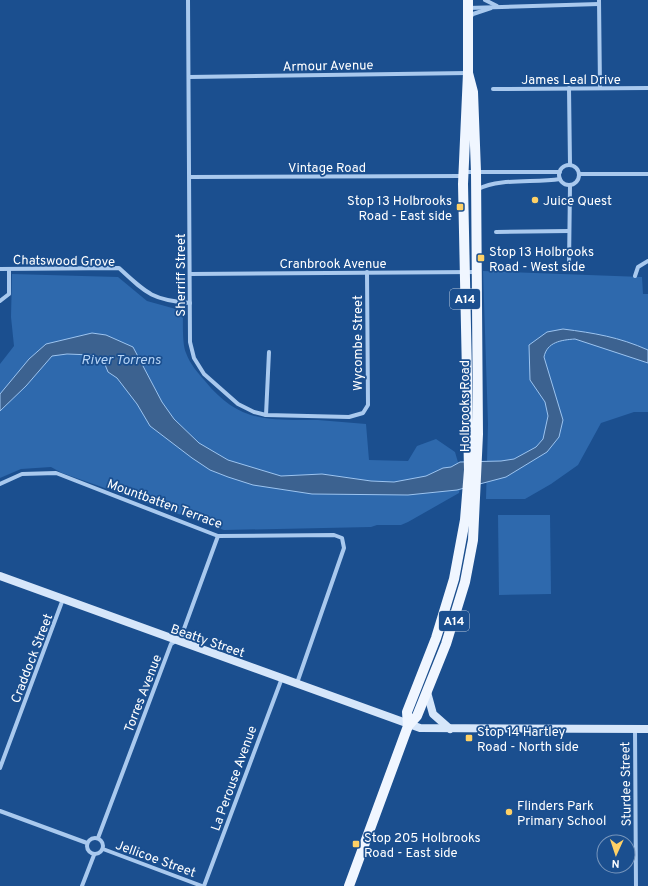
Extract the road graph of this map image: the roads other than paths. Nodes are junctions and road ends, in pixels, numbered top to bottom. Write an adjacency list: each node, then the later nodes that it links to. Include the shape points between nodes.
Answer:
1 (188, 0): 8 (street, Sherriff Street)
2 (485, 0): 5 (street)
3 (599, 2): 5 (street); 10 (street)
4 (468, 4): 5 (street); 6 (main road, Holbrooks Road / A14)
5 (500, 7): 6 (street, via 473,14)
6 (468, 19): 7 (main road, Holbrooks Road / A14)
7 (468, 73): 8 (street, Armour Avenue); 14 (main road, Holbrooks Road / A14, via 473,92); 16 (main road, Holbrooks Road / A14)
8 (189, 77): 19 (street, Sherriff Street)
9 (569, 88): 10 (street, James Leal Drive); 12 (street, James Leal Drive); 13 (street)
10 (600, 88): 11 (street, James Leal Drive)
11 (648, 88)
12 (494, 89)
13 (570, 165): 15 (street); 17 (street, via 576,168)
14 (476, 172): 15 (street, Vintage Road); 16 (street, Vintage Road); 22 (main road, Holbrooks Road / A14)
15 (560, 172): 20 (street)
16 (463, 174): 19 (street, Vintage Road); 30 (main road, Holbrooks Road / A14)
17 (579, 174): 18 (street); 21 (street)
18 (648, 174)
19 (190, 177): 32 (street, Sherriff Street)
20 (560, 179): 21 (street, via 564,184); 22 (street, via 489,183)
21 (570, 185): 23 (street)
22 (476, 190): 31 (main road, Holbrooks Road / A14)
23 (569, 231): 24 (street); 26 (street)
24 (496, 232)
25 (648, 261): 33 (street, via 638,267)
26 (569, 267)
27 (0, 269): 28 (street, Chatswood Grove)
28 (9, 269): 34 (street, via 9,294); 35 (street, Chatswood Grove, via 118,268 144,291 166,301)
29 (367, 272): 30 (street, Cranbrook Avenue); 32 (street, Cranbrook Avenue); 37 (street, Wycombe Street, via 368,405)
30 (465, 272): 31 (street, Cranbrook Avenue); 47 (main road, Holbrooks Road / A14, via 467,500 450,598 407,712)
31 (476, 272): 46 (main road, Holbrooks Road / A14, via 478,434 473,540 465,582 446,644)
32 (190, 274): 35 (street, Sherriff Street)
33 (635, 276)
34 (0, 301)
35 (190, 303): 38 (street, Sherriff Street, via 194,358 204,374 238,404)
36 (268, 352): 38 (street)
37 (363, 413): 38 (street, Sherriff Street, via 349,417)
38 (266, 415)
39 (0, 484): 40 (street, Mountbatten Terrace, via 22,474 56,473)
40 (218, 536): 43 (street, Torres Avenue, via 181,637); 45 (street, Mountbatten Terrace, via 334,535 342,538 344,548)
41 (0, 576): 42 (street, Beatty Street)
42 (63, 599): 43 (street, Beatty Street); 51 (street, Craddock Street)
43 (176, 642): 44 (street, Beatty Street); 53 (street, Torres Avenue, via 171,644)
44 (282, 678): 45 (street, Beatty Street); 58 (street, La Perouse Avenue)
45 (297, 683): 47 (street, Beatty Street)
46 (427, 692): 47 (main road, Holbrooks Road / A14, via 417,716); 48 (street, via 433,714)
47 (408, 726): 48 (street, Beatty Street, via 424,730); 59 (main road, Holbrooks Road / A14)
48 (450, 729): 49 (street, Beatty Street)
49 (635, 729): 50 (street, Beatty Street); 60 (street, Sturdee Street)
50 (648, 729)
51 (0, 768)
52 (0, 811): 54 (street)
53 (98, 838): 54 (street); 55 (street, via 103,843)
54 (87, 843): 56 (street, via 89,852)
55 (103, 849): 56 (street); 58 (street, Jellicoe Street)
56 (94, 855): 57 (street)
57 (82, 886)
58 (203, 886)
59 (349, 886)
60 (636, 886)

